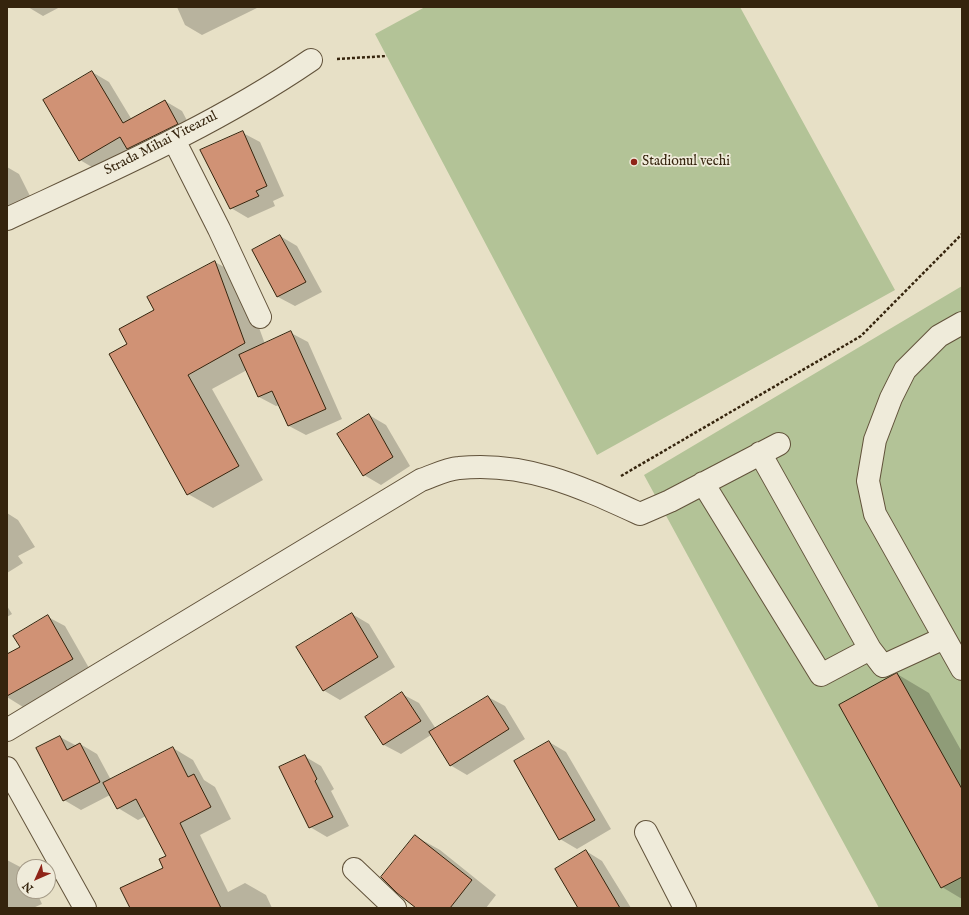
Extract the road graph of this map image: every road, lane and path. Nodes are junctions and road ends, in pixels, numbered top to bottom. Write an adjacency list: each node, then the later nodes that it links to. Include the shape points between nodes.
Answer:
1 (387, 56): 2 (path)
2 (311, 60): 3 (street, Strada Mihai Viteazul, via 277,84)
3 (174, 140): 4 (street, Strada Mihai Viteazul); 6 (street)
4 (7, 220)
5 (962, 234): 11 (path, via 861,336)
6 (260, 317)
7 (962, 323): 12 (street, via 939,336 905,370 875,440 868,481 875,514)
8 (779, 444): 9 (street)
9 (760, 454): 10 (street); 13 (street)
10 (703, 484): 11 (street, via 640,514); 13 (street, via 821,675)
11 (593, 492): 15 (street, via 542,474 497,466 457,468 421,480)
12 (944, 638): 13 (street, via 883,666); 14 (street)
13 (870, 649)
14 (962, 669)
15 (7, 730)
16 (7, 768): 19 (street)
17 (646, 832): 21 (street)
18 (354, 868): 20 (street)
19 (85, 908)
20 (395, 908)
21 (685, 908)

